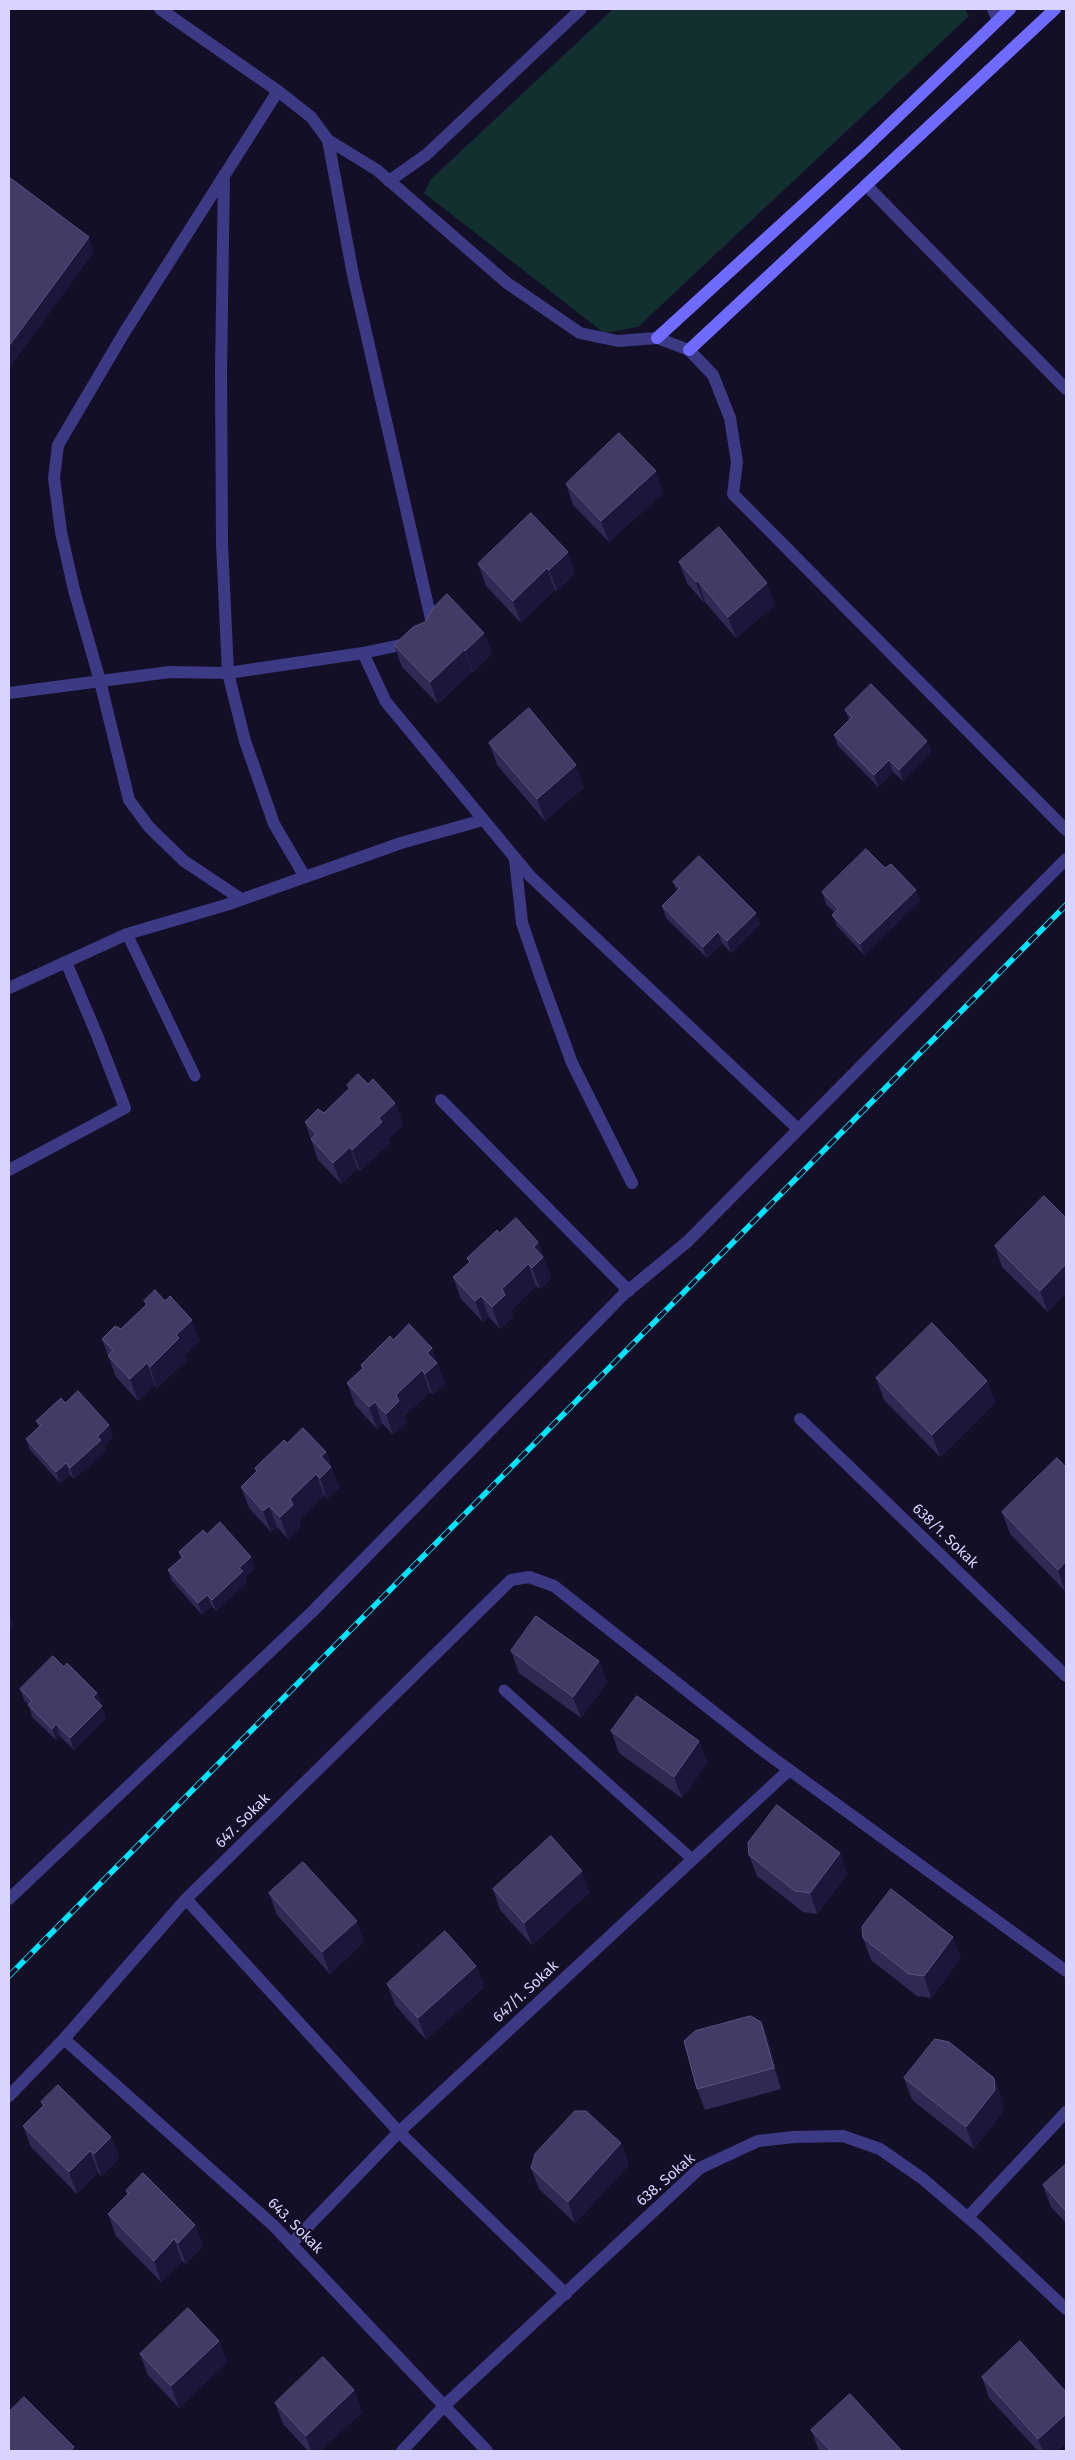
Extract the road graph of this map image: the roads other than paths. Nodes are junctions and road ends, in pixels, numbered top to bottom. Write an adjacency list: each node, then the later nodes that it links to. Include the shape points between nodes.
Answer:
1 (160, 9): 6 (street)
2 (582, 9): 9 (street, via 426,156)
3 (1010, 9): 5 (street)
4 (1055, 9): 10 (street)
5 (995, 14): 11 (street, via 864,149)
6 (278, 91): 7 (street, via 311,117); 8 (street)
7 (328, 140): 9 (street); 14 (street, via 354,275 433,622 431,635 426,639)
8 (224, 175): 15 (street, via 222,505); 16 (street, via 58,445 54,478 61,532)
9 (389, 181): 11 (street, via 507,283 580,333 618,342)
10 (866, 185): 12 (street); 13 (street)
11 (656, 338): 12 (street)
12 (689, 350): 19 (street, via 713,375 730,418 737,462 733,494)
13 (1066, 389)
14 (364, 653): 15 (street); 18 (street, via 386,702)
15 (228, 673): 16 (street, via 170,672); 22 (street, via 245,741 274,824)
16 (100, 681): 17 (street); 23 (street, via 129,800 149,827 184,861)
17 (9, 693)
18 (483, 820): 20 (street); 22 (street, via 402,843)
19 (1066, 830)
20 (515, 858): 29 (street, via 530,876); 31 (street, via 522,923 542,981 572,1063)
21 (1066, 860): 29 (street)
22 (305, 877): 23 (street)
23 (242, 899): 24 (street)
24 (127, 934): 25 (street); 27 (lane)
25 (66, 962): 26 (street); 30 (street, via 125,1108)
26 (9, 988)
27 (195, 1076)
28 (441, 1100): 32 (street)
29 (798, 1129): 32 (street, via 687,1242)
30 (9, 1170)
31 (632, 1183)
32 (629, 1291): 38 (street, via 312,1612)
33 (800, 1419): 34 (street, 638/1. Sokak)
34 (1066, 1676)
35 (504, 1690): 37 (lane)
36 (789, 1770): 37 (street, 647/1. Sokak); 39 (street, 647. Sokak, via 554,1586 529,1577 511,1580); 40 (street)
37 (692, 1859): 44 (street, 647/1. Sokak)
38 (9, 1899)
39 (186, 1899): 41 (street, 647. Sokak); 44 (street)
40 (1066, 1971)
41 (64, 2039): 42 (street, 647. Sokak); 46 (street, 643. Sokak)
42 (9, 2096)
43 (1066, 2112): 45 (street)
44 (399, 2132): 46 (street, 647/1. Sokak); 47 (street)
45 (968, 2217): 47 (street, 638. Sokak, via 923,2179 880,2149 843,2136 794,2136 758,2141 700,2168); 48 (street, 638. Sokak)
46 (291, 2244): 49 (street, 643. Sokak)
47 (566, 2294): 49 (street, 638. Sokak)
48 (1066, 2309)
49 (444, 2406): 50 (street, 638. Sokak); 51 (street, 643. Sokak)
50 (402, 2451)
51 (488, 2451)

